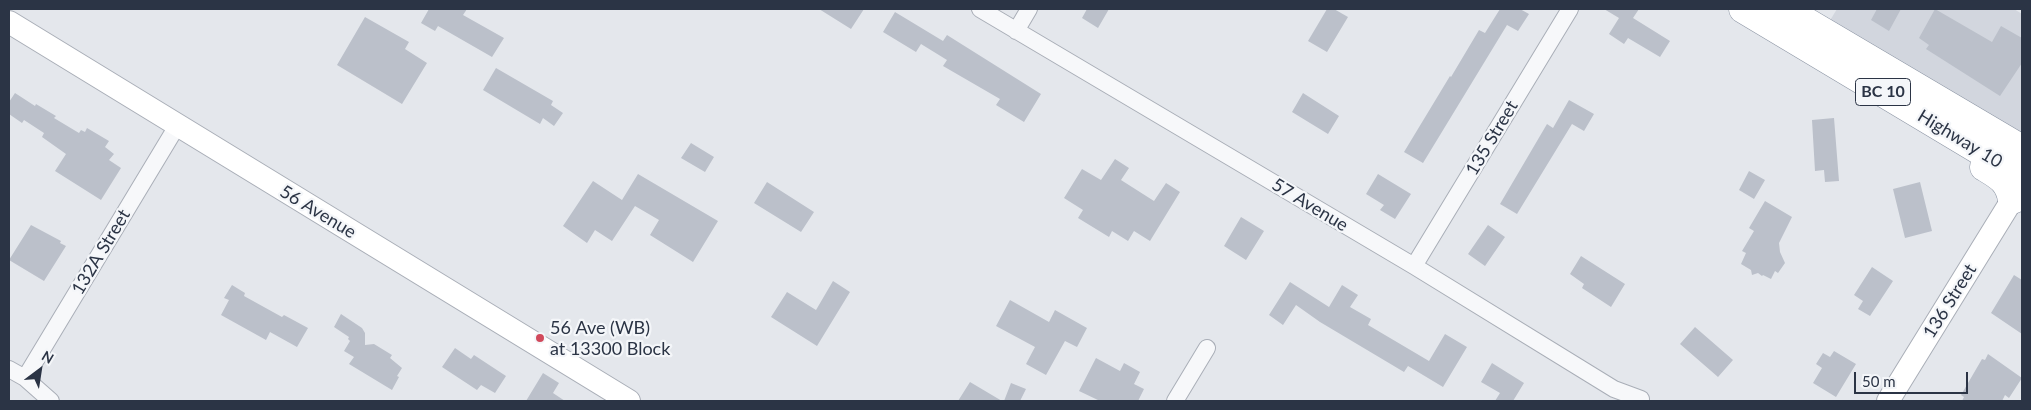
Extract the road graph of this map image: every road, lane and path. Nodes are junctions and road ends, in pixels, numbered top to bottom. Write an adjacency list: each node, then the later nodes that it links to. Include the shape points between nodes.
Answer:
1 (980, 9): 7 (street, 57 Avenue)
2 (1029, 9): 7 (street)
3 (1570, 9): 11 (street, 135 Street)
4 (1743, 9): 10 (highway, Highway 10 / BC 10, via 1824,57)
5 (1785, 9): 9 (highway, Highway 10 / BC 10)
6 (9, 22): 8 (street, 56 Avenue)
7 (1016, 30): 11 (street, 57 Avenue)
8 (177, 126): 14 (street, 132A Street); 17 (street, 56 Avenue)
9 (2018, 144)
10 (2019, 191): 19 (street, 136 Street)
11 (1414, 266): 15 (street, 57 Avenue, via 1614,389)
12 (1207, 348): 18 (street)
13 (9, 369): 14 (street)
14 (25, 378): 16 (street)
15 (1641, 399)
16 (51, 401)
17 (629, 401)
18 (1175, 401)
19 (1888, 401)

